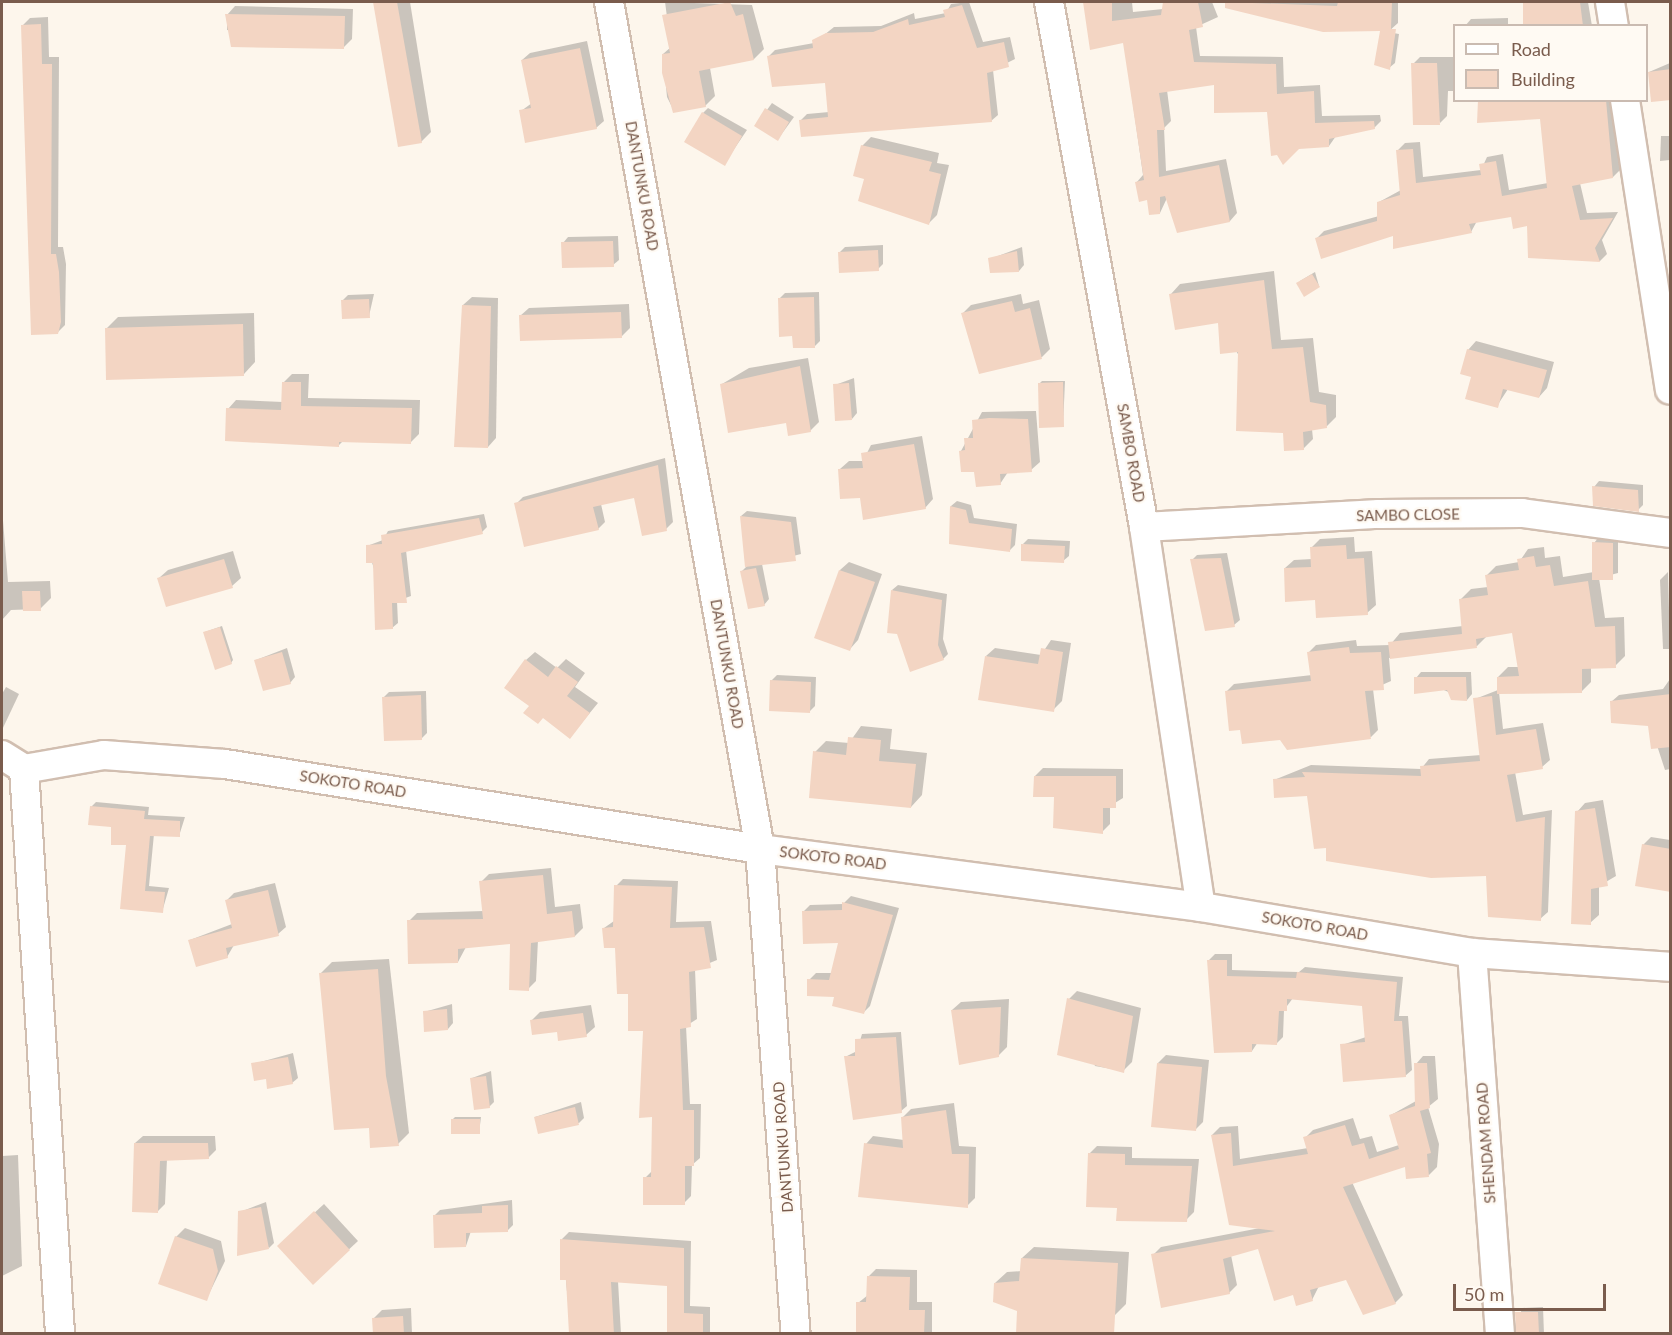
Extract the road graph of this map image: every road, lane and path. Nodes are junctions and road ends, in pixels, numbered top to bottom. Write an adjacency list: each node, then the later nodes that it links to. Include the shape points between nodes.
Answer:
1 (609, 2): 10 (street, DANTUNKU ROAD)
2 (1049, 2): 7 (street, SAMBO ROAD)
3 (1610, 2): 4 (street)
4 (1614, 24)
5 (1625, 102): 6 (street)
6 (1671, 390)
7 (1144, 527): 8 (street, SAMBO CLOSE, via 1379,514 1522,513); 11 (street, SAMBO ROAD)
8 (1671, 533)
9 (13, 762): 10 (street, SOKOTO ROAD, via 104,755 158,756); 14 (street)
10 (760, 849): 11 (street, SOKOTO ROAD); 15 (street, DANTUNKU ROAD)
11 (1201, 907): 12 (street, SOKOTO ROAD)
12 (1472, 953): 13 (street, SOKOTO ROAD); 16 (street, SHENDAM ROAD)
13 (1671, 967)
14 (60, 1334)
15 (796, 1334)
16 (1500, 1334)

